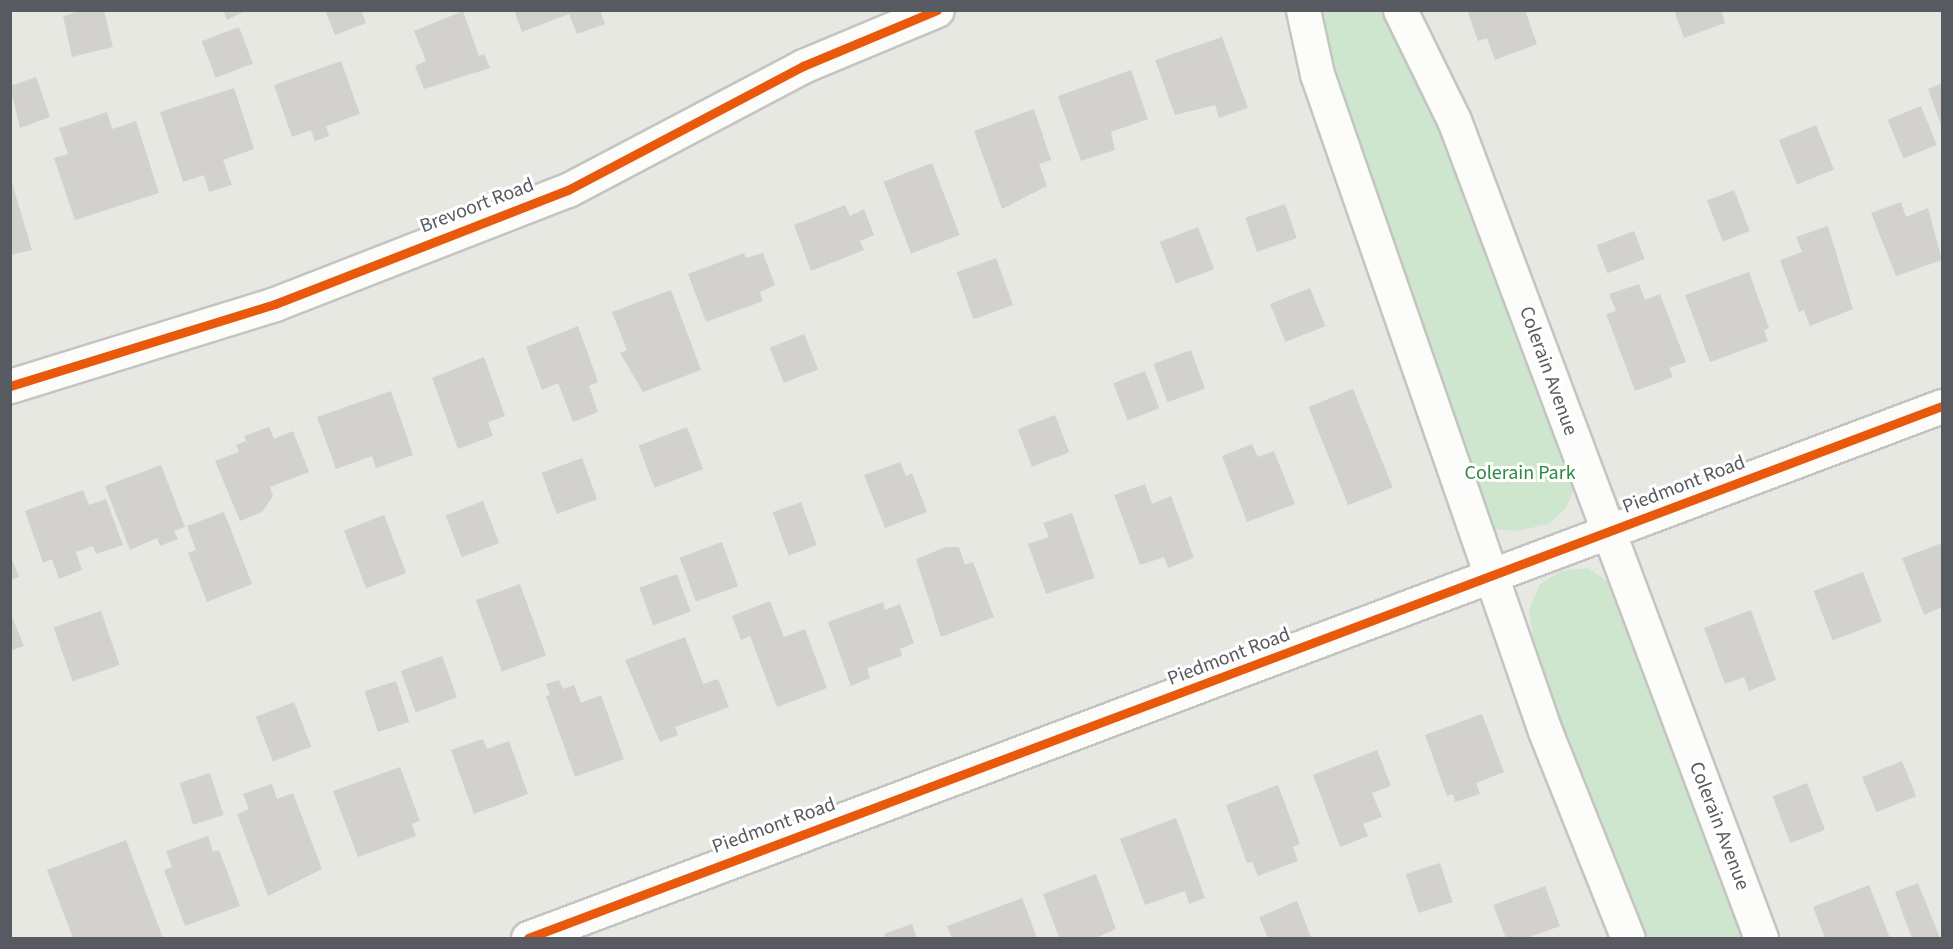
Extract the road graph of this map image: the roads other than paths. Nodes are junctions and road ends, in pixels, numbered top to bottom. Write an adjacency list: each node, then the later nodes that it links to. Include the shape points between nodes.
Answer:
1 (937, 10): 4 (street, Brevoort Road, via 803,66 568,190 275,304)
2 (1303, 10): 7 (street, via 1317,74)
3 (1400, 10): 6 (street, Colerain Avenue, via 1454,120)
4 (10, 386)
5 (1942, 406): 6 (street, Piedmont Road)
6 (1608, 532): 7 (street, Piedmont Road); 10 (street, Colerain Avenue)
7 (1494, 576): 8 (street, Piedmont Road); 9 (street, via 1545,731)
8 (528, 939)
9 (1628, 939)
10 (1761, 939)

